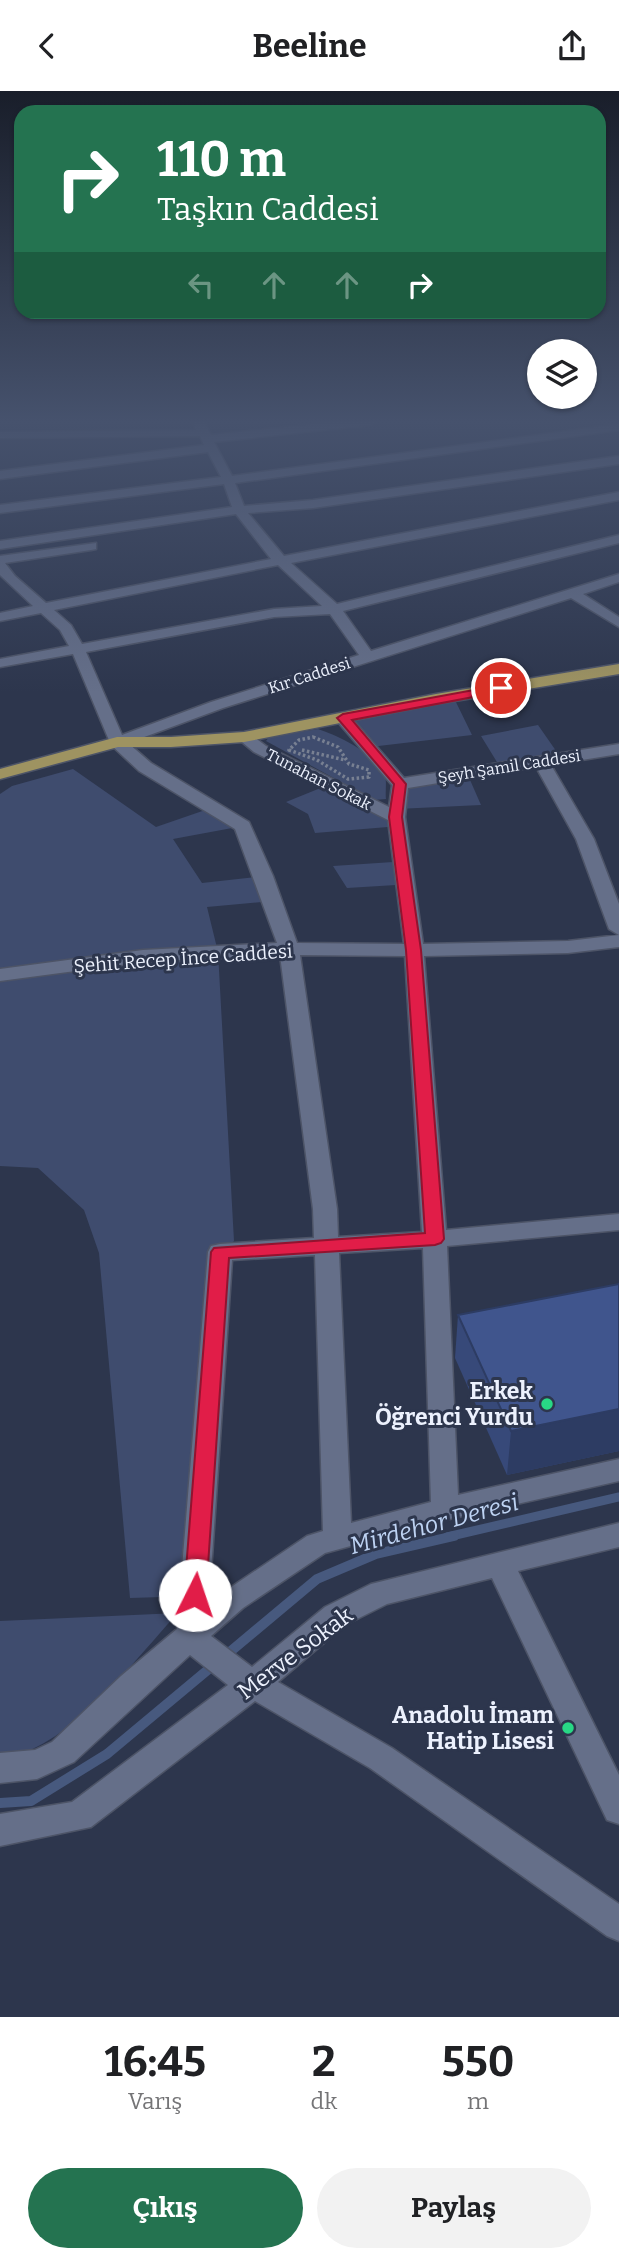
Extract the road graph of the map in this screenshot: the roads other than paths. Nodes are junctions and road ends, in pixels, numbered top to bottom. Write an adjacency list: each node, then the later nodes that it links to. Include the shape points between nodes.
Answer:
1 (226, 512): 6 (street)
2 (240, 512): 4 (street)
3 (535, 512): 8 (street)
4 (248, 523): 7 (street); 8 (street)
5 (619, 539): 13 (street)
6 (0, 545)
7 (0, 560)
8 (281, 560): 12 (street); 13 (street)
9 (0, 566): 12 (street)
10 (619, 578): 11 (street, Kır Caddesi)
11 (571, 592): 15 (street); 17 (street, Kır Caddesi)
12 (45, 607): 14 (street); 16 (street)
13 (334, 609): 16 (street, via 274,613); 17 (street)
14 (0, 617)
15 (619, 623)
16 (77, 647): 19 (street); 22 (street)
17 (367, 656): 22 (street, Kır Caddesi, via 205,709)
18 (619, 661): 22 (main road, via 263,725)
19 (0, 663)
20 (619, 669): 21 (main road)
21 (343, 718): 23 (main road); 27 (street)
22 (126, 741): 23 (main road); 26 (main road, Kır Caddesi); 31 (street, via 145,767 243,826)
23 (251, 742): 28 (street, Tunahan Sokak)
24 (619, 749): 25 (street, Şeyh Şamil Caddesi)
25 (541, 761): 27 (street, Şeyh Şamil Caddesi); 29 (street, via 585,839)
26 (0, 774)
27 (394, 776): 28 (street)
28 (396, 817): 32 (street)
29 (619, 929)
30 (619, 941): 32 (street, Şehit Recep İnce Caddesi, via 568,947)
31 (289, 949): 32 (street, Şehit Recep İnce Caddesi); 33 (street, Şehit Recep İnce Caddesi, via 143,956); 36 (street)
32 (414, 950): 35 (street)
33 (0, 975)
34 (619, 1221): 35 (street)
35 (435, 1239): 36 (street); 38 (street)
36 (328, 1246): 40 (street); 42 (street, via 220,1252)
37 (619, 1470): 38 (street)
38 (445, 1509): 40 (street)
39 (619, 1535): 41 (street, Merve Sokak)
40 (337, 1538): 42 (street, via 317,1544 233,1599)
41 (500, 1564): 43 (street, Merve Sokak, via 381,1593 335,1616); 45 (street)
42 (198, 1642): 43 (street); 44 (street, via 132,1686 64,1752 37,1763)
43 (242, 1677): 46 (street, Merve Sokak, via 79,1817); 47 (street, via 382,1758)
44 (0, 1768)
45 (619, 1809)
46 (0, 1830)
47 (619, 1924)

